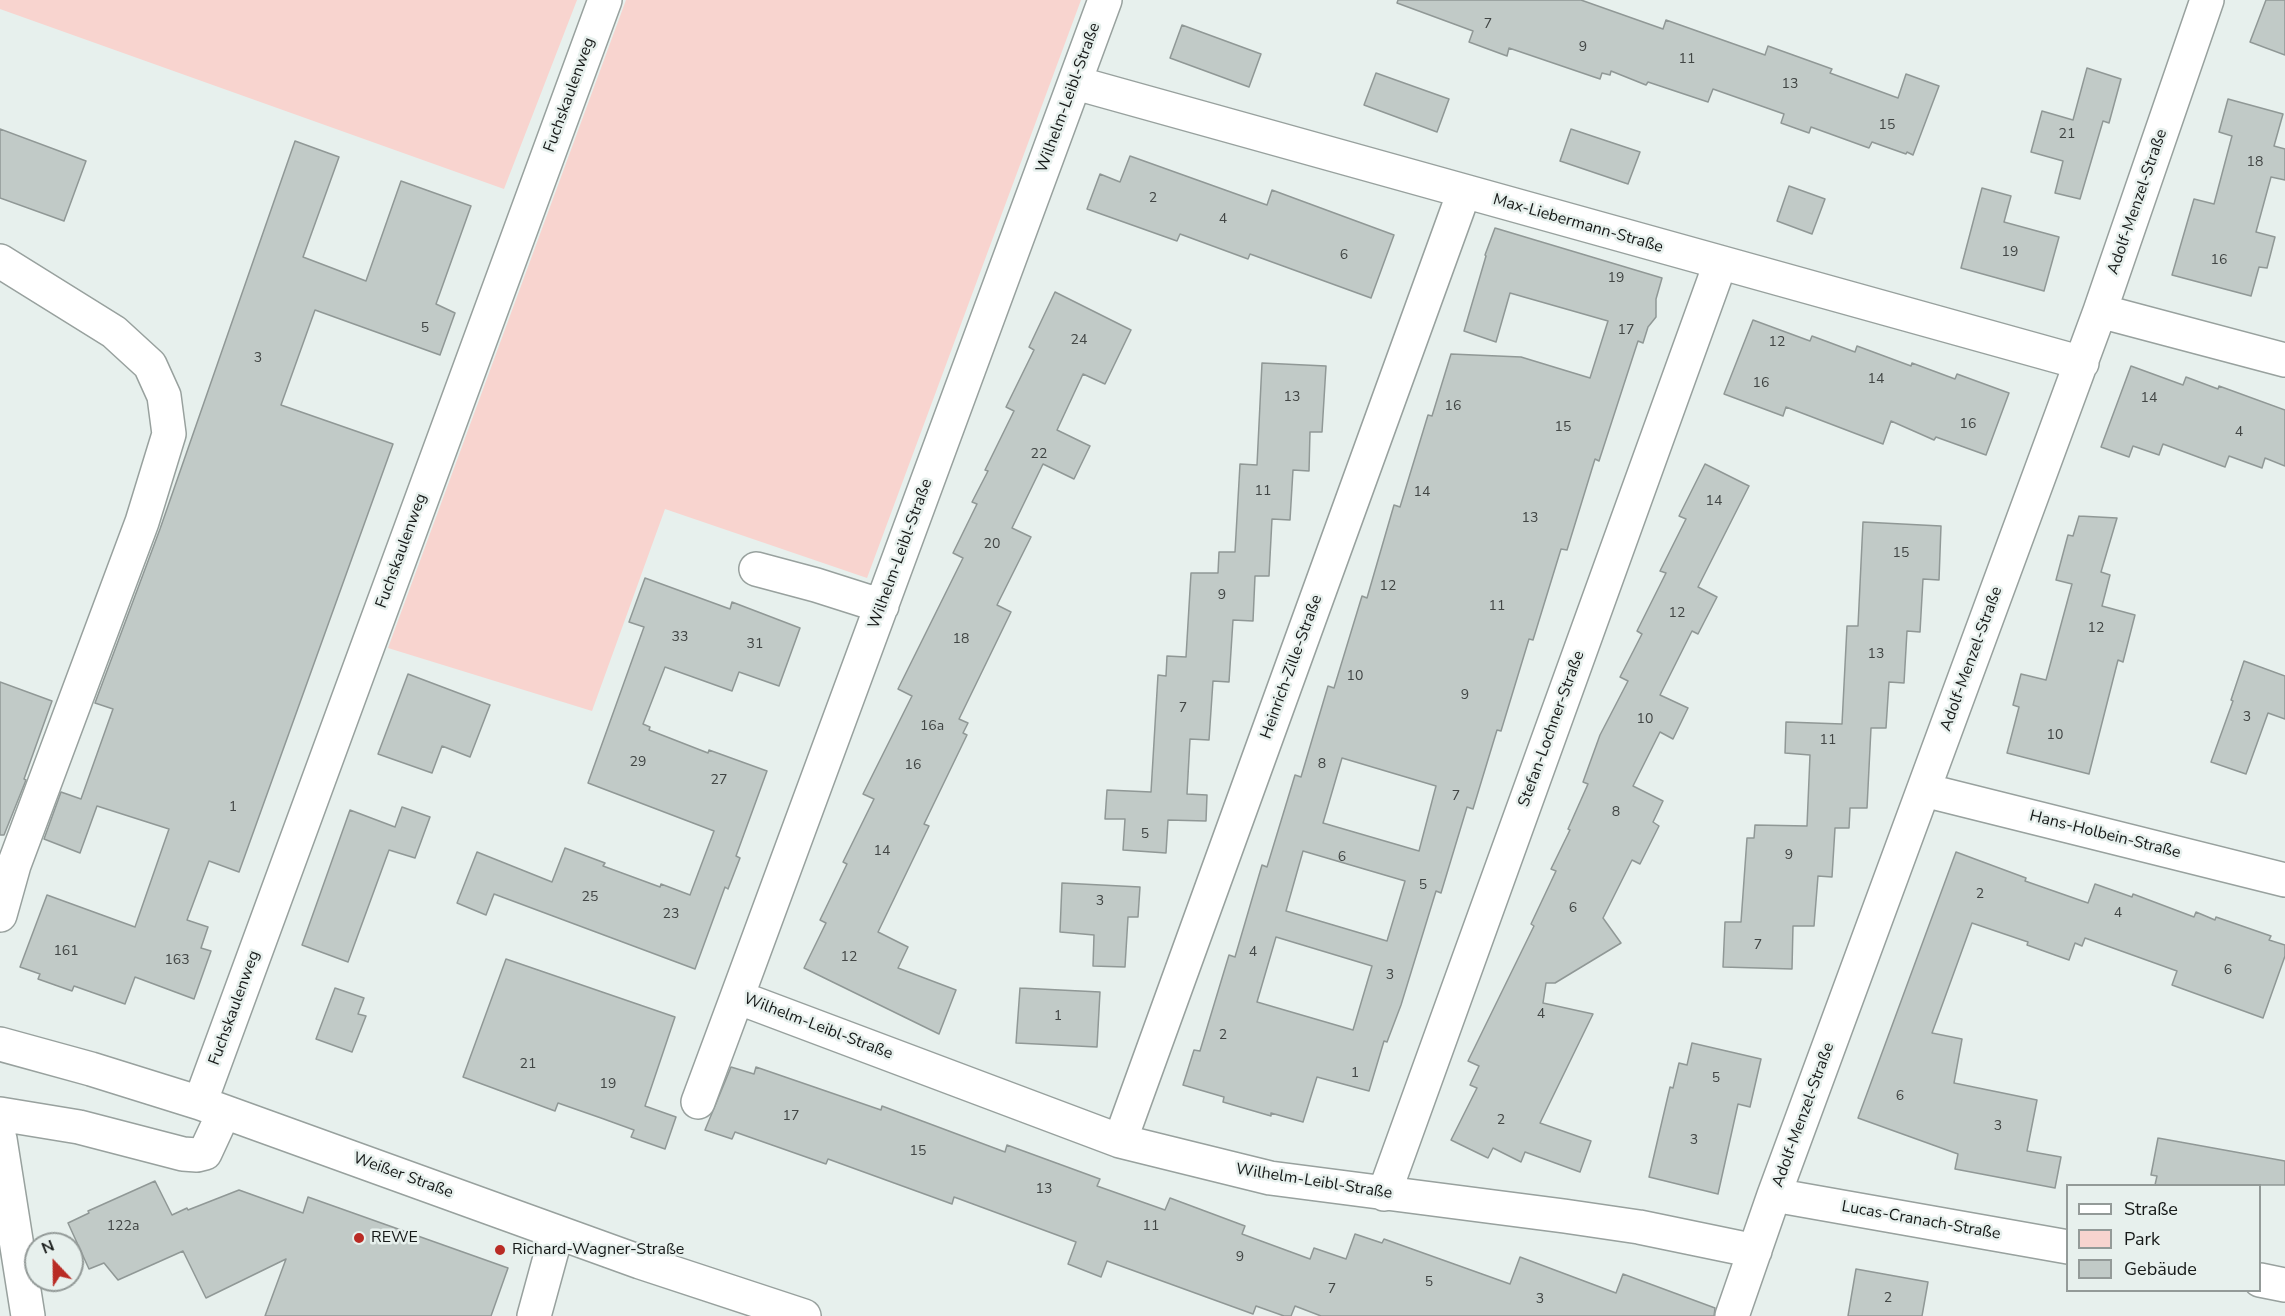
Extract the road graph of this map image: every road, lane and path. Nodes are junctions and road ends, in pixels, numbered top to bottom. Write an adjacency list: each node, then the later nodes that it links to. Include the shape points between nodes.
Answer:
1 (605, 0): 19 (street, Fuchskaulenweg)
2 (1105, 0): 4 (street, Wilhelm-Leibl-Straße)
3 (2207, 0): 8 (street, Adolf-Menzel-Straße)
4 (1076, 83): 5 (street, Max-Liebermann-Straße); 12 (street, Wilhelm-Leibl-Straße)
5 (1464, 192): 7 (street, Max-Liebermann-Straße); 22 (street, Heinrich-Zille-Straße)
6 (0, 261): 15 (street, via 114,332 150,365 164,396 170,434 142,522 14,865)
7 (1720, 264): 10 (street, Max-Liebermann-Straße); 23 (street, Stefan-Lochner-Straße)
8 (2100, 311): 9 (street); 10 (street, Adolf-Menzel-Straße)
9 (2285, 360)
10 (2082, 363): 13 (street, Adolf-Menzel-Straße)
11 (756, 569): 12 (street)
12 (882, 606): 16 (street, Wilhelm-Leibl-Straße)
13 (1924, 790): 14 (street, Hans-Holbein-Straße); 24 (street, Adolf-Menzel-Straße)
14 (2285, 880)
15 (0, 915)
16 (737, 997): 18 (street); 22 (street, Wilhelm-Leibl-Straße)
17 (0, 1044): 19 (street, Weißer Straße)
18 (698, 1102)
19 (212, 1107): 20 (street, Fuchskaulenweg, via 205,1153 196,1155 79,1127); 25 (street, Weißer Straße)
20 (0, 1114)
21 (0, 1139): 31 (street)
22 (1120, 1141): 23 (street, Wilhelm-Leibl-Straße, via 1270,1178)
23 (1384, 1194): 27 (street, Wilhelm-Leibl-Straße, via 1628,1225)
24 (1774, 1195): 26 (street, Lucas-Cranach-Straße); 27 (street, Adolf-Menzel-Straße)
25 (557, 1232): 30 (street, Weißer Straße); 32 (street)
26 (2066, 1247)
27 (1755, 1251): 34 (street, Adolf-Menzel-Straße)
28 (2261, 1281): 29 (street)
29 (2285, 1285)
30 (758, 1309): 33 (street, Weißer Straße)
31 (28, 1316)
32 (534, 1316)
33 (804, 1316)
34 (1732, 1316)

